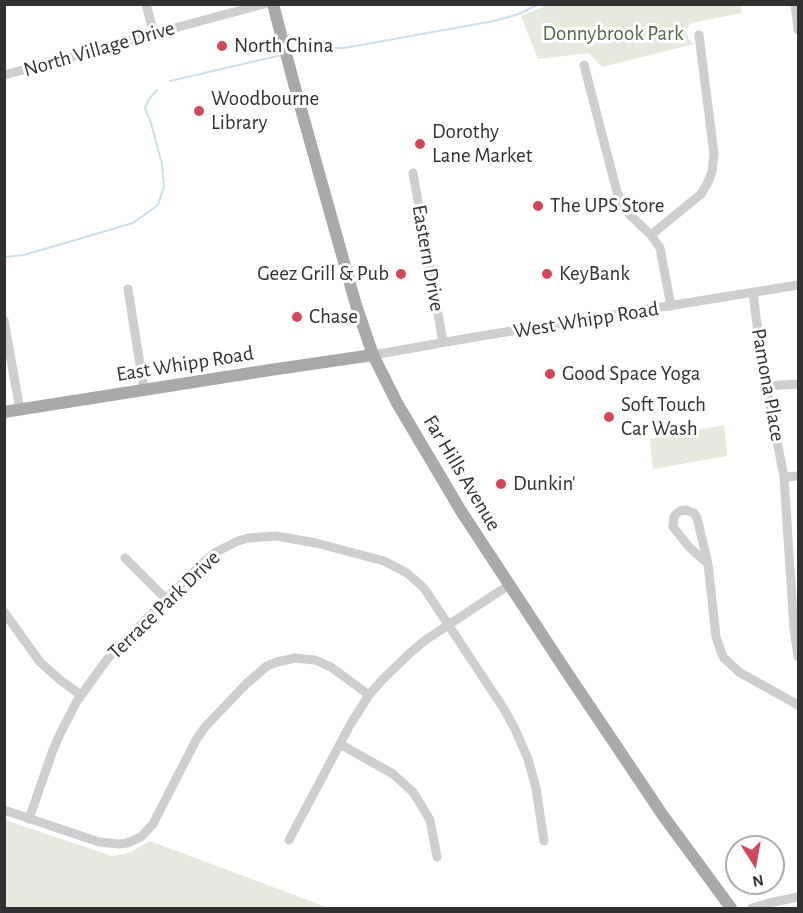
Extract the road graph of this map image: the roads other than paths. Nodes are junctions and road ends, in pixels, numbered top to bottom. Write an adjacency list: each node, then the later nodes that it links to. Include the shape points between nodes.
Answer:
1 (146, 4): 6 (street)
2 (264, 4): 6 (street, North Village Drive)
3 (273, 4): 18 (main road, Far Hills Avenue, via 355,304)
4 (795, 4): 5 (street)
5 (798, 30)
6 (154, 34): 9 (street, North Village Drive)
7 (699, 35): 11 (street, via 714,154 712,172 701,194)
8 (584, 65): 11 (street, via 617,192 631,216)
9 (4, 75)
10 (413, 173): 17 (street, Eastern Drive)
11 (651, 235): 15 (street, via 660,248)
12 (798, 285): 14 (street, West Whipp Road)
13 (128, 289): 21 (street)
14 (753, 293): 15 (street, West Whipp Road); 20 (street, Pamona Place)
15 (671, 306): 17 (street, West Whipp Road)
16 (4, 320): 22 (street)
17 (443, 342): 18 (street, West Whipp Road)
18 (373, 355): 21 (main road, East Whipp Road); 29 (main road, Far Hills Avenue, via 424,450)
19 (798, 384): 20 (street)
20 (767, 386): 25 (street, Pamona Place)
21 (144, 390): 22 (main road, East Whipp Road)
22 (20, 410): 23 (main road, East Whipp Road)
23 (4, 412)
24 (798, 476): 25 (street)
25 (784, 477): 28 (street, Pamona Place)
26 (125, 558): 30 (street)
27 (708, 564): 27 (street, via 697,518 690,511 680,512 674,517 675,530); 36 (street, via 716,637 723,657 738,672)
28 (794, 568): 33 (street, Pamona Place)
29 (509, 585): 32 (street); 44 (main road, Far Hills Avenue, via 664,817)
30 (166, 599): 32 (street, Terrace Park Drive, via 216,552 248,538 276,536 316,543 394,566 424,588); 34 (street, Terrace Park Drive, via 108,658)
31 (4, 612): 34 (street, via 40,662)
32 (449, 625): 35 (street, via 411,652); 41 (street, Terrace Park Drive, via 523,745 536,788)
33 (798, 657)
34 (81, 695): 39 (street, Terrace Park Drive, via 53,750)
35 (369, 695): 37 (street); 39 (street, via 315,660 295,658 277,662 256,675 206,727 153,824 141,837 109,844)
36 (797, 701)
37 (340, 744): 40 (street); 42 (street, via 388,771 413,792 430,820)
38 (4, 810): 39 (street)
39 (29, 819)
40 (288, 840)
41 (544, 841)
42 (437, 857)
43 (798, 897): 45 (street)
44 (731, 909)
45 (752, 909)

